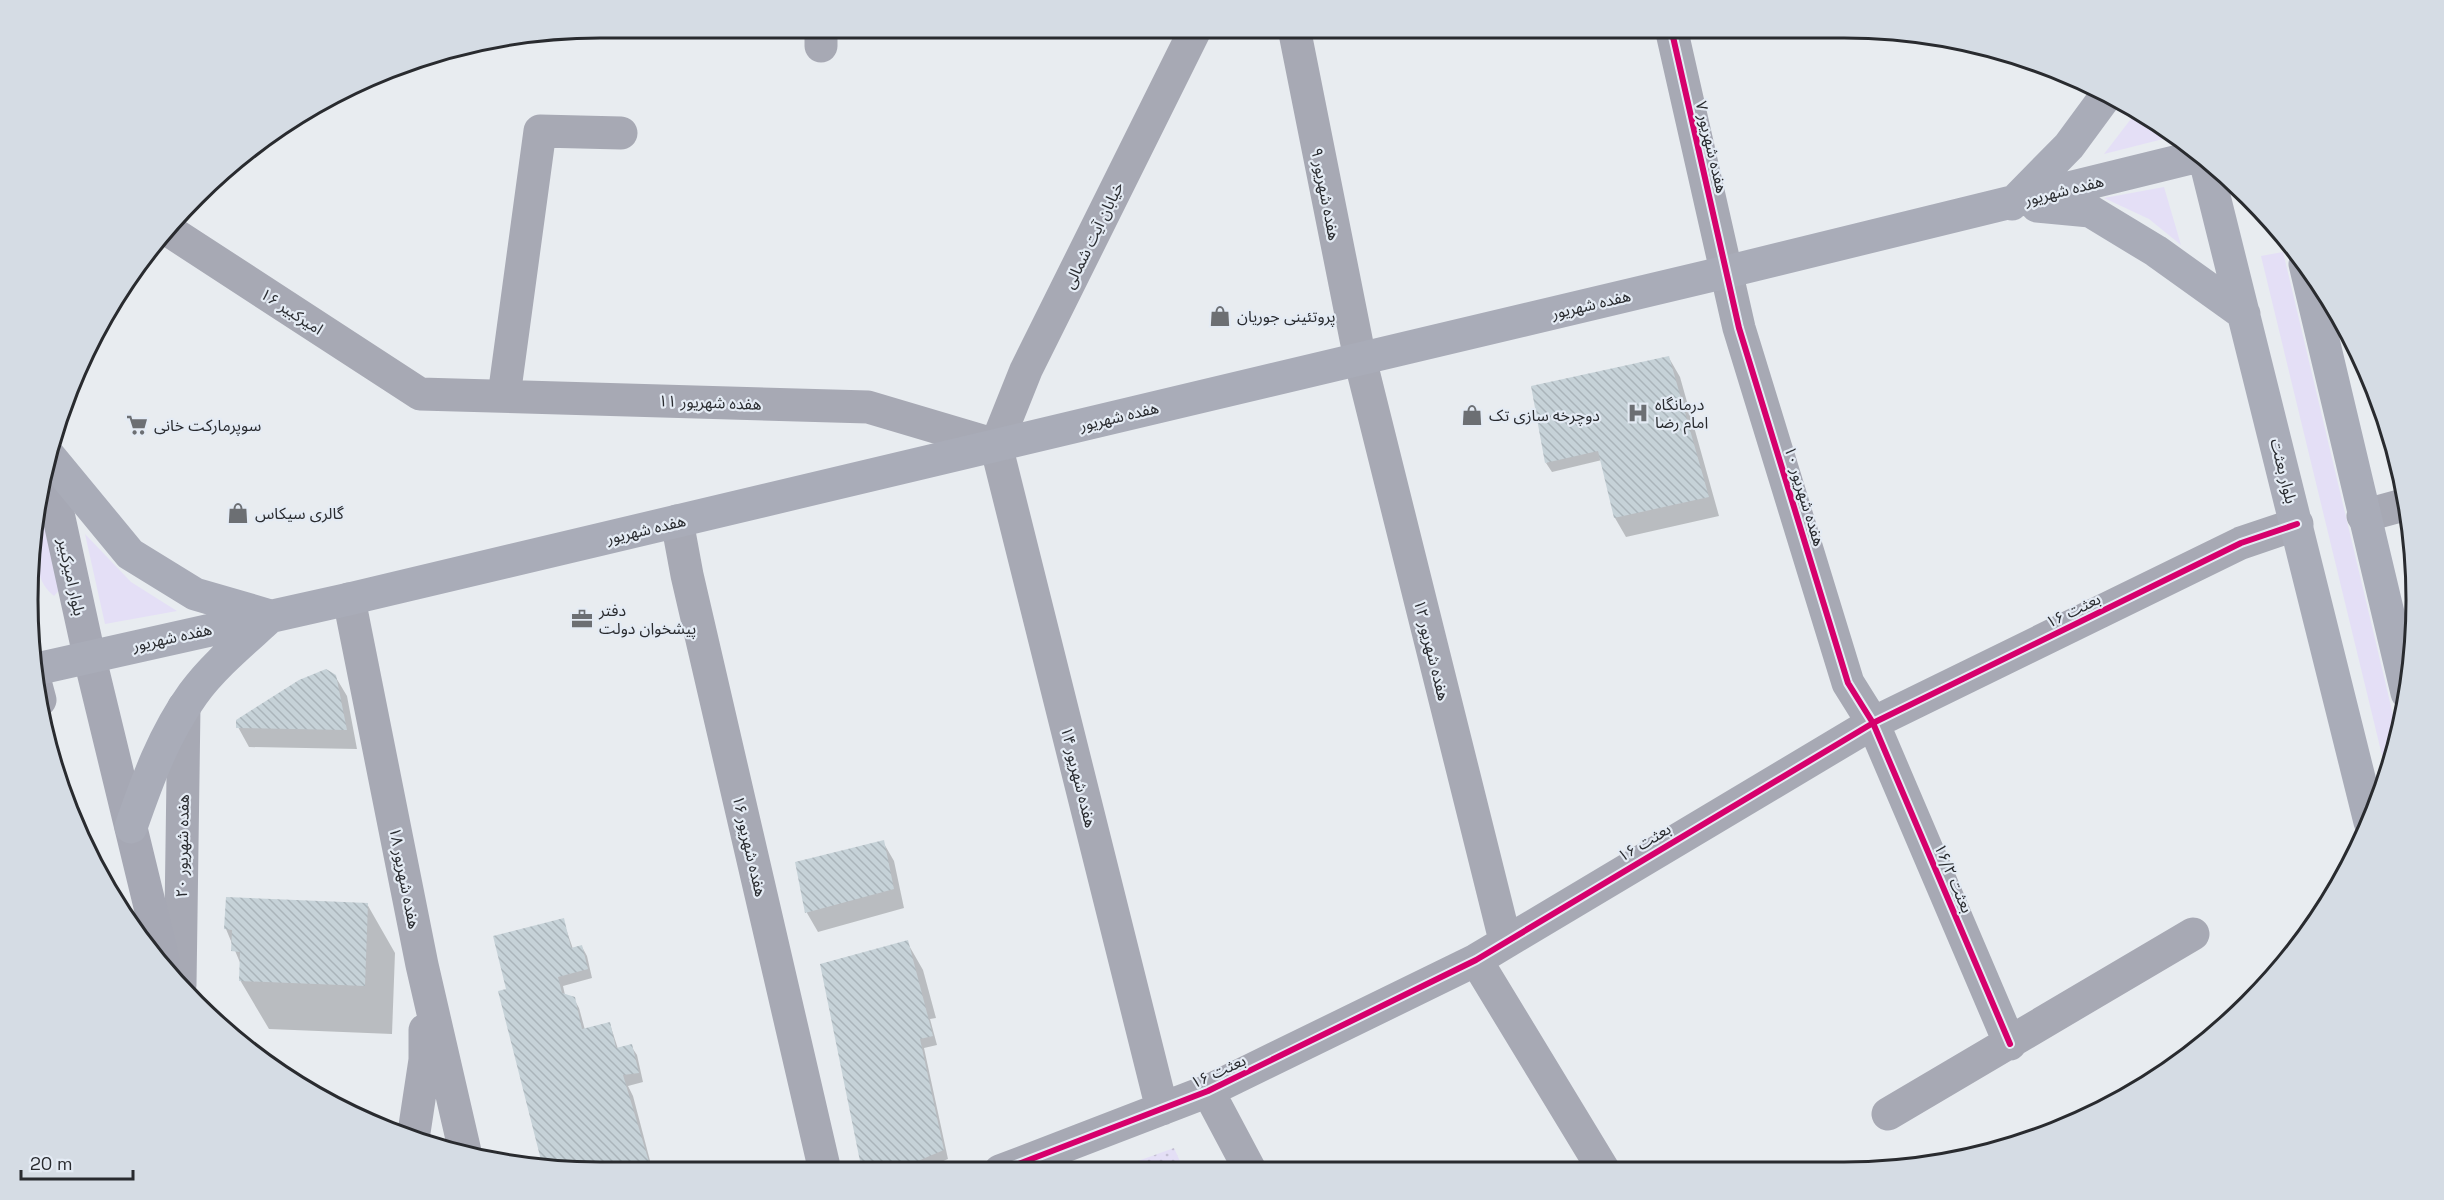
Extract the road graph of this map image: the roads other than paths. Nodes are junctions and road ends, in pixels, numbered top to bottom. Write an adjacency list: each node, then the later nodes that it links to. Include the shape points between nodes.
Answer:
1 (1192, 37): 16 (street, خیابان آیت شمالی, via 1026,370)
2 (1296, 37): 13 (street, هفده شهریور ۹)
3 (1673, 37): 10 (street, هفده شهریور ۷)
4 (2102, 101): 8 (main road, via 2069,146)
5 (621, 133): 15 (street, via 540,130)
6 (2192, 159): 8 (main road, هفده شهریور)
7 (2222, 184): 12 (main road, بلوار بعثت)
8 (2012, 204): 10 (main road, هفده شهریور); 12 (main road, via 2090,211 2156,251)
9 (173, 233): 14 (street, امیرکبیر ۱۶)
10 (1726, 272): 13 (main road, هفده شهریور); 29 (street, هفده شهریور ۱۰, via 1739,328 1848,683)
11 (2309, 284): 20 (main road)
12 (2244, 314): 22 (main road, بلوار بعثت)
13 (1360, 359): 16 (main road, هفده شهریور); 34 (street, هفده شهریور ۱۲)
14 (420, 394): 15 (street, هفده شهریور ۱۱)
15 (504, 396): 16 (street, هفده شهریور ۱۱, via 868,407)
16 (996, 445): 21 (main road, هفده شهریور); 41 (street, هفده شهریور ۱۴)
17 (55, 463): 24 (main road, via 130,554 195,594)
18 (51, 480): 25 (main road, بلوار امیرکبیر)
19 (2399, 506): 20 (street)
20 (2362, 516): 27 (main road)
21 (677, 521): 23 (main road, هفده شهریور); 45 (street, هفده شهریور ۱۶)
22 (2297, 524): 29 (street, بعثت ۱۶, via 2241,543); 30 (main road, بلوار بعثت)
23 (349, 599): 24 (main road, هفده شهریور); 37 (street, هفده شهریور ۱۸)
24 (271, 616): 25 (main road, هفده شهریور); 28 (main road, via 194,692)
25 (88, 655): 26 (main road, هفده شهریور); 31 (main road, بلوار امیرکبیر)
26 (42, 667)
27 (2402, 673)
28 (184, 707): 31 (main road, via 151,770); 38 (street, هفده شهریور ۲۰)
29 (1873, 723): 34 (street, بعثت ۱۶); 39 (street, بعثت ۱۶/۲)
30 (2367, 808)
31 (131, 827): 32 (main road, بلوار امیرکبیر)
32 (146, 924): 35 (main road, بلوار امیرکبیر)
33 (2193, 934): 39 (street)
34 (1505, 940): 36 (street, بعثت ۱۶)
35 (155, 944)
36 (1476, 960): 40 (street, بعثت ۱۶); 48 (street)
37 (422, 965): 43 (street, via 425,1059); 44 (street, هفده شهریور ۱۸)
38 (180, 974)
39 (2010, 1044): 42 (street)
40 (1208, 1091): 41 (street, بعثت ۱۶); 47 (street)
41 (1162, 1109): 46 (street, بعثت ۱۶)
42 (1888, 1114)
43 (414, 1131)
44 (464, 1145)
45 (823, 1162)
46 (1024, 1162)
47 (1246, 1162)
48 (1600, 1162)

